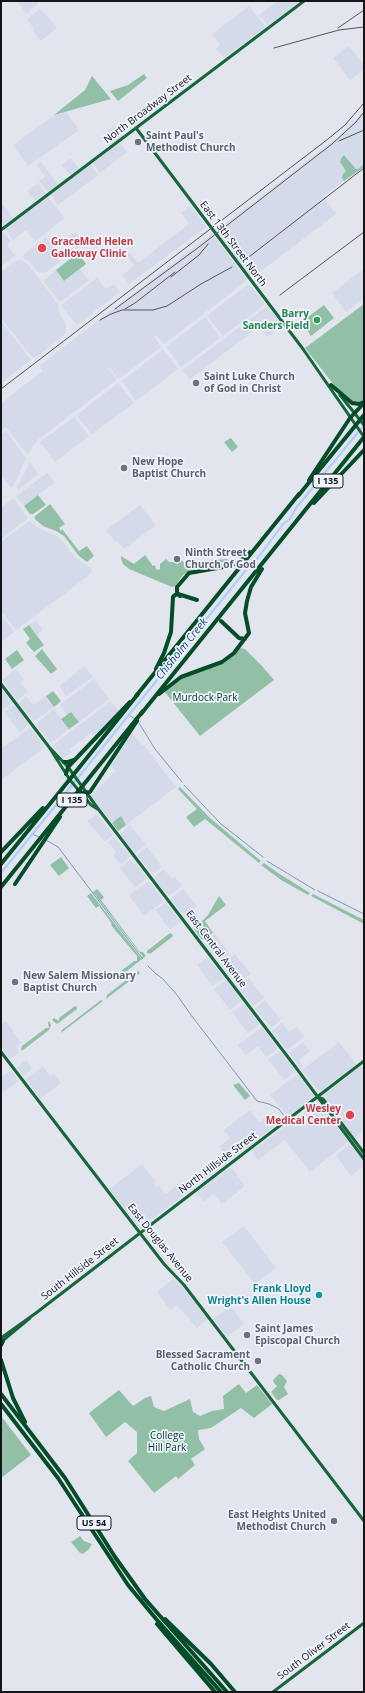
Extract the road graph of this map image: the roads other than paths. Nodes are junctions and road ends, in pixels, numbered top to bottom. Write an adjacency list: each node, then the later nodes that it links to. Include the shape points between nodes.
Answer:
1 (304, 1): 2 (main road, North Broadway Street)
2 (136, 128): 3 (main road, North Broadway Street); 4 (main road, East 13th Street North)
3 (1, 230)
4 (318, 370): 5 (main road, East 13th Street North); 9 (main road, East 13th Street North)
5 (331, 385): 6 (highway, via 352,403); 7 (main road, East 13th Street North)
6 (364, 402): 7 (highway)
7 (354, 412): 9 (highway); 10 (main road, East 13th Street North)
8 (364, 415): 14 (highway, I 135, bridge)
9 (350, 418): 10 (highway); 12 (main road, East 13th Street North); 14 (highway, bridge)
10 (359, 418): 11 (main road, East 13th Street North, bridge)
11 (364, 425)
12 (364, 437): 15 (highway, I 135)
13 (364, 450): 15 (highway)
14 (298, 496): 16 (highway, I 135)
15 (293, 526): 17 (highway, I 135)
16 (265, 538): 18 (highway, via 244,557 229,566 189,573 177,587); 23 (highway, I 135)
17 (280, 542): 21 (highway, via 256,576 249,593 246,613 249,633); 25 (highway, I 135)
18 (180, 596): 19 (highway); 23 (highway, via 175,595 172,599 173,618 169,639 161,660)
19 (197, 600)
20 (221, 621): 21 (highway, via 239,638)
21 (245, 639): 25 (highway, via 226,660 186,675 172,683)
22 (1, 684): 27 (main road, East Central Avenue)
23 (147, 684): 24 (highway, I 135)
24 (138, 694): 28 (highway, bridge); 32 (highway, I 135, bridge)
25 (149, 704): 26 (highway, I 135)
26 (143, 711): 34 (highway, bridge); 35 (highway, I 135, bridge)
27 (49, 747): 29 (main road, East Central Avenue); 31 (main road, East Central Avenue)
28 (81, 753): 29 (highway, via 72,761); 30 (highway)
29 (64, 762): 30 (main road, East Central Avenue)
30 (68, 767): 31 (highway); 34 (main road, East Central Avenue)
31 (66, 774): 33 (main road, East Central Avenue)
32 (62, 789): 37 (highway); 38 (highway, I 135)
33 (78, 790): 34 (highway); 36 (main road, East Central Avenue, via 95,809)
34 (88, 793): 36 (main road, East Central Avenue)
35 (67, 806): 39 (highway, bridge); 40 (highway, I 135, bridge)
36 (99, 810): 43 (main road, East Central Avenue)
37 (1, 852)
38 (1, 864)
39 (15, 884)
40 (1, 888)
41 (1, 1052): 45 (main road, East Douglas Avenue)
42 (364, 1062): 43 (main road, North Hillside Street)
43 (319, 1097): 44 (main road, East Central Avenue); 44 (main road, East Central Avenue); 45 (main road, North Hillside Street)
44 (364, 1156)
45 (140, 1233): 46 (main road, South Hillside Street); 51 (main road, East Douglas Avenue, via 184,1285)
46 (2, 1342)
47 (1, 1360): 50 (highway, via 16,1403)
48 (1, 1394): 50 (highway, US 54)
49 (1, 1404): 53 (highway, US 54, via 58,1478 119,1572)
50 (35, 1437): 52 (highway, US 54)
51 (364, 1521)
52 (154, 1609): 57 (highway, US 54); 58 (highway, via 211,1664)
53 (148, 1610): 55 (highway, via 174,1646); 56 (highway, US 54)
54 (364, 1623): 59 (main road, South Oliver Street)
55 (214, 1692)
56 (221, 1692)
57 (227, 1692)
58 (235, 1692)
59 (273, 1692)

